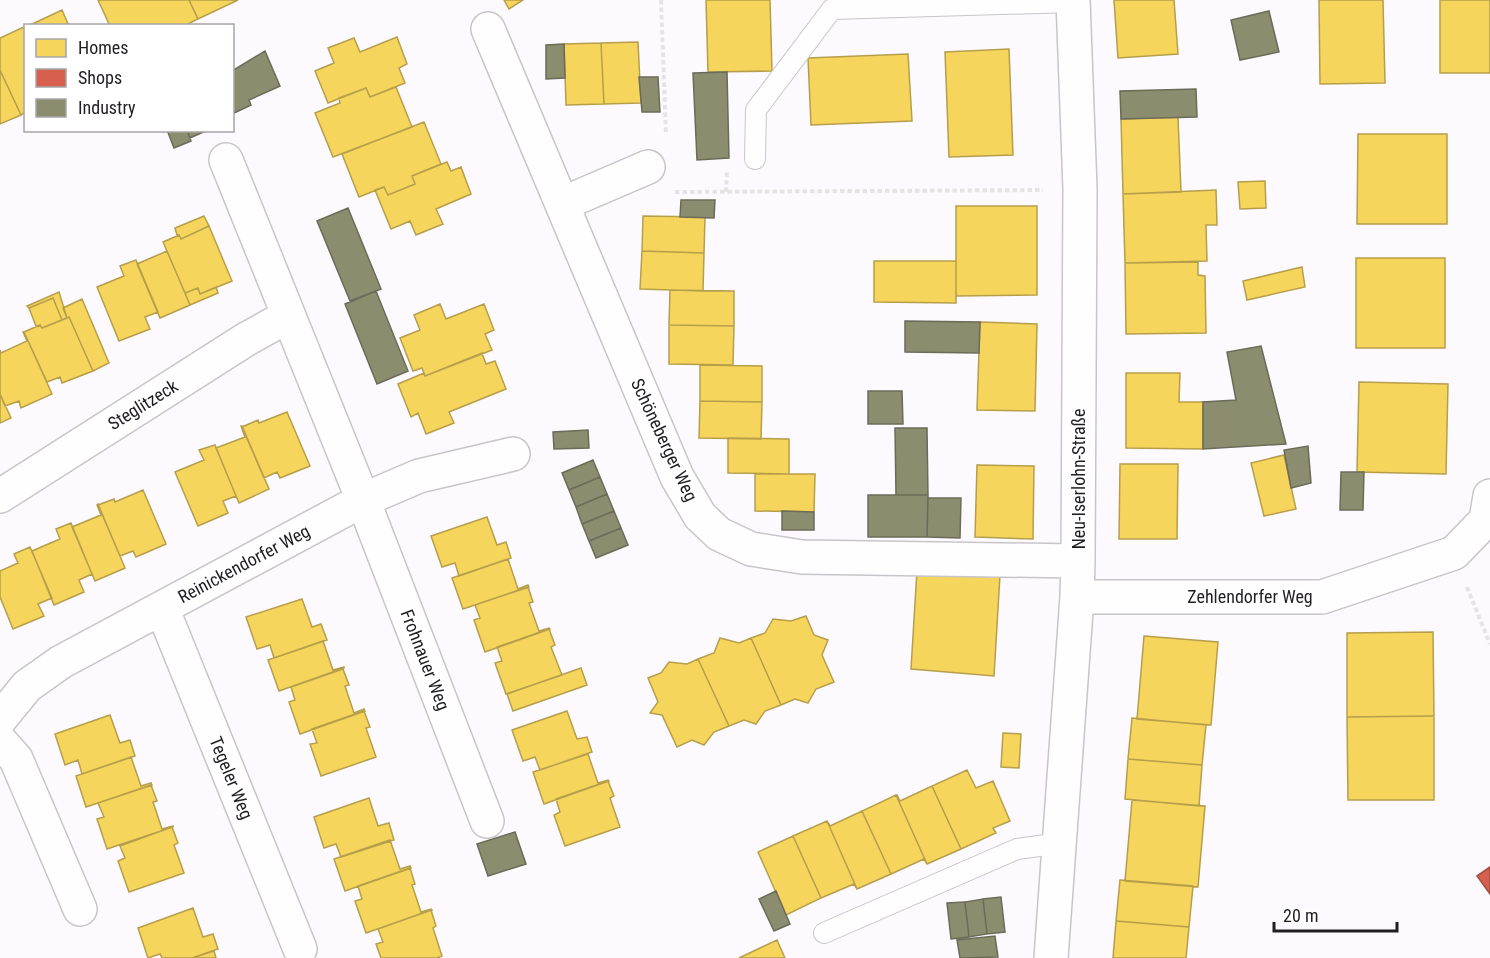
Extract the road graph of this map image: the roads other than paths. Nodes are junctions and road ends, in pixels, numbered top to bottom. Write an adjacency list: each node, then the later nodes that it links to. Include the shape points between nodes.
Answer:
1 (1073, 1): 2 (lane); 13 (street, Neu-Iserlohn-Straße, via 1080,189)
2 (832, 5): 4 (lane, via 756,110)
3 (488, 29): 7 (street, Schöneberger Weg)
4 (755, 159)
5 (226, 160): 8 (street)
6 (648, 167): 7 (street)
7 (562, 204): 13 (street, Schöneberger Weg, via 677,477 700,516 719,534 751,549 802,557)
8 (288, 316): 10 (street, Steglitzeck); 12 (street)
9 (513, 454): 12 (street, Reinickendorfer Weg, via 419,476)
10 (0, 496)
11 (1490, 496): 14 (street, Zehlendorfer Weg, via 1486,520 1454,553 1322,597)
12 (363, 500): 15 (street, Reinickendorfer Weg); 18 (street, Frohnauer Weg)
13 (1078, 561): 14 (street, Neu-Iserlohn-Straße)
14 (1077, 597): 19 (street, Neu-Iserlohn-Straße)
15 (162, 608): 16 (street, Reinickendorfer Weg, via 61,662 27,686); 22 (street, Tegeler Weg)
16 (0, 719)
17 (0, 741): 20 (street, via 16,759)
18 (487, 821)
19 (1059, 843): 21 (lane, via 1017,849); 23 (street, Neu-Iserlohn-Straße)
20 (80, 909)
21 (824, 933)
22 (300, 949)
23 (1052, 958)

